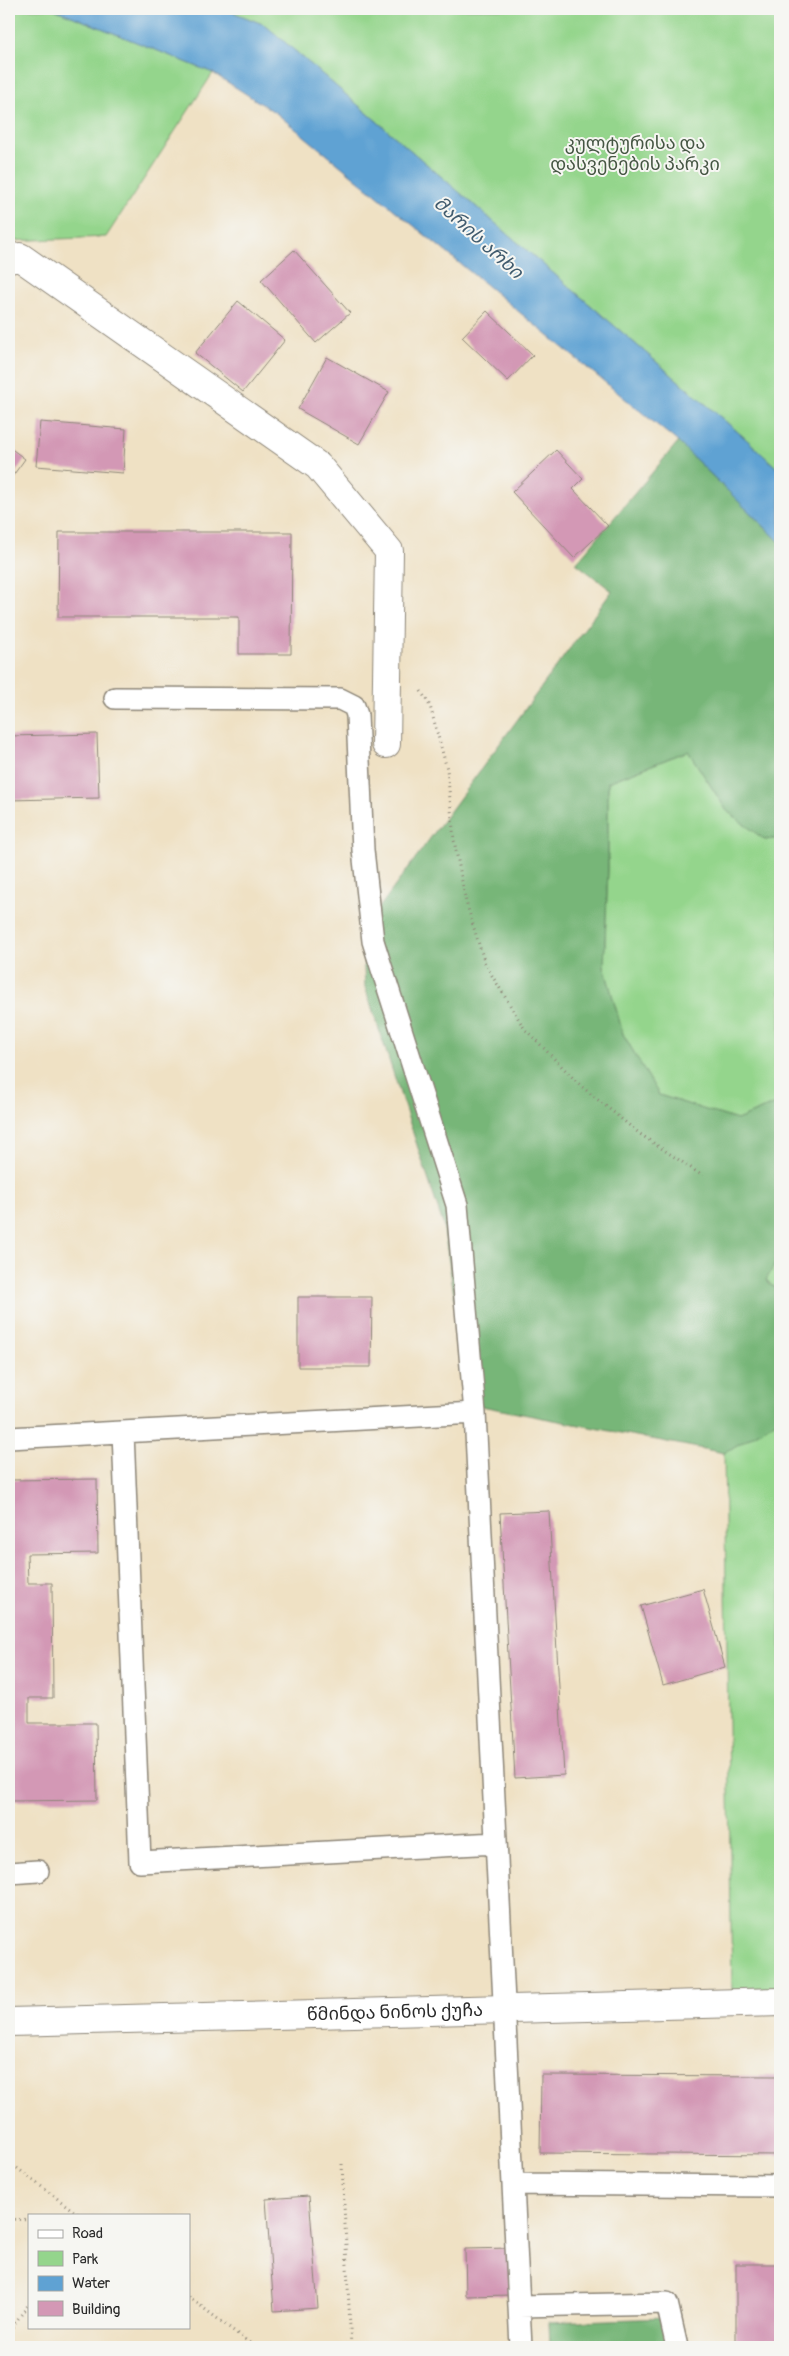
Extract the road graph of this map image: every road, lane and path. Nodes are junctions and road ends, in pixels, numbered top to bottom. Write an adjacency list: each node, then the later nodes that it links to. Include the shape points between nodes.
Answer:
1 (9, 259): 2 (street, via 20,257 318,466 389,551)
2 (388, 648): 4 (street); 5 (path, via 403,661 430,706 447,769 454,840 466,902 485,964 524,1028 581,1086 640,1134)
3 (115, 698): 6 (lane, via 340,699 354,706 363,850 374,941 457,1205)
4 (386, 744)
5 (703, 1176)
6 (475, 1414): 7 (lane); 9 (lane)
7 (123, 1432): 8 (lane); 9 (lane, via 140,1862)
8 (9, 1438)
9 (496, 1843): 13 (lane)
10 (38, 1871): 11 (lane)
11 (9, 1873)
12 (780, 2002): 13 (street, წმინდა ნინოს ქუჩა)
13 (504, 2009): 14 (street, წმინდა ნინოს ქუჩა); 17 (lane)
14 (9, 2022)
15 (9, 2162): 19 (path)
16 (342, 2164): 27 (path)
17 (513, 2184): 18 (lane); 24 (lane)
18 (780, 2186)
19 (78, 2214)
20 (9, 2219): 21 (path)
21 (28, 2220)
22 (190, 2298): 26 (path)
23 (28, 2305): 25 (path)
24 (519, 2306): 28 (lane); 29 (lane, via 668,2303)
25 (10, 2328)
26 (255, 2347)
27 (351, 2347)
28 (521, 2347)
29 (677, 2347)

